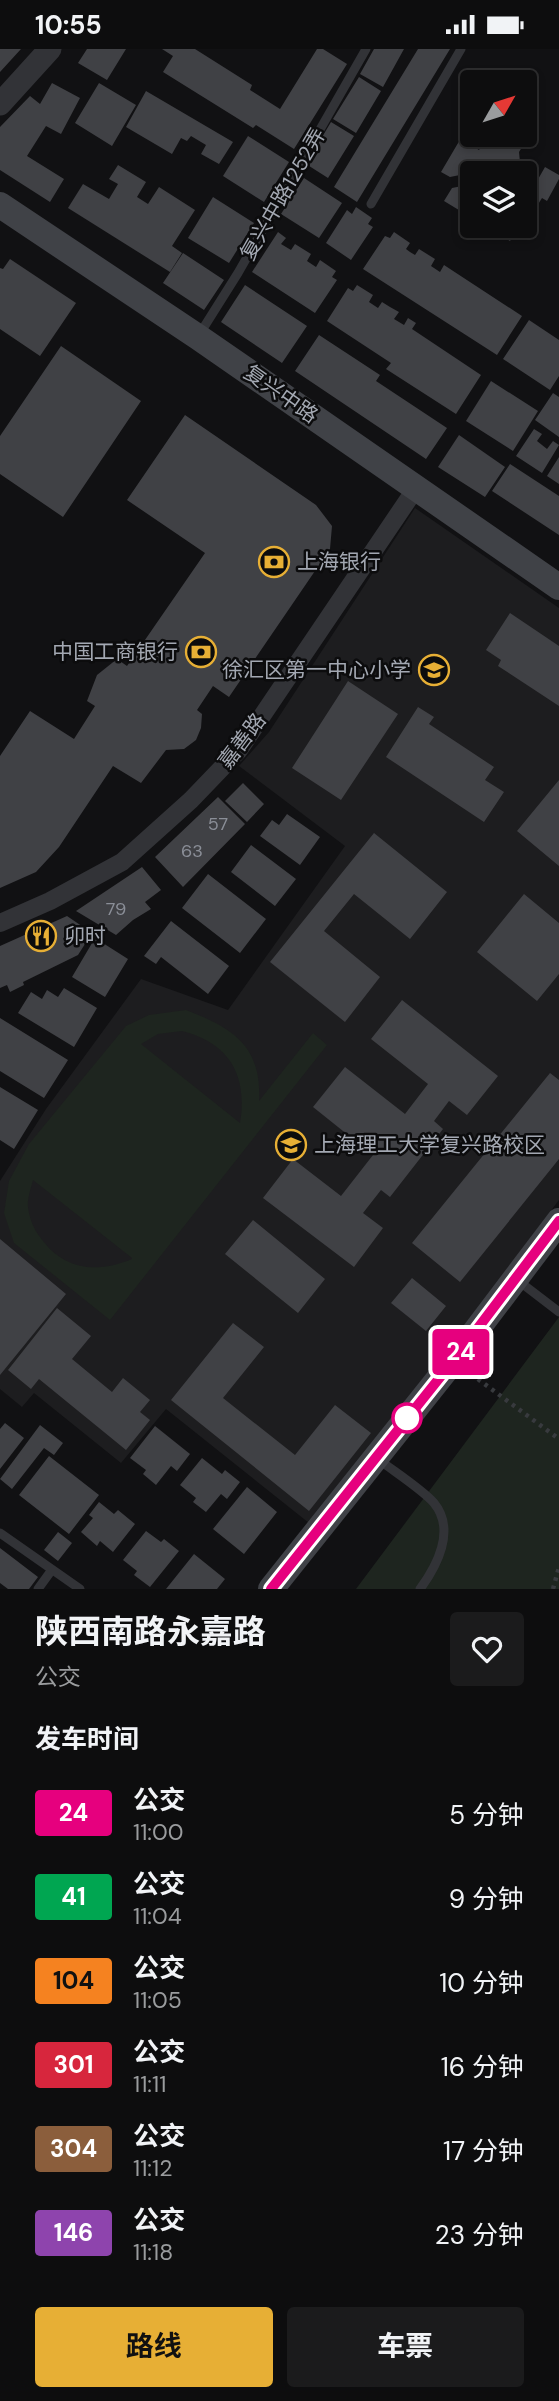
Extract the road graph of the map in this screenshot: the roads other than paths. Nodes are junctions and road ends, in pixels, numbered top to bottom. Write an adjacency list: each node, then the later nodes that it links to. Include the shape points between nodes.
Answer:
1 (50, 49): 4 (street)
2 (366, 49): 7 (lane, 复兴中路1252弄)
3 (461, 49): 5 (lane)
4 (0, 104)
5 (371, 204)
6 (0, 205): 7 (main road, 复兴中路)
7 (198, 337): 8 (main road, 复兴中路)
8 (416, 488): 9 (main road, 复兴中路); 10 (street, 嘉善路, via 239,750 211,781 122,862)
9 (559, 587)
10 (0, 923)
11 (559, 1221): 12 (main road)
12 (515, 1278): 13 (lane); 14 (main road)
13 (559, 1312)
14 (377, 1458): 19 (main road); 20 (lane, via 435,1504 443,1526 442,1551)
15 (0, 1533): 16 (lane)
16 (51, 1571): 17 (lane); 18 (lane)
17 (37, 1589)
18 (80, 1589)
19 (271, 1589)
20 (420, 1589)

